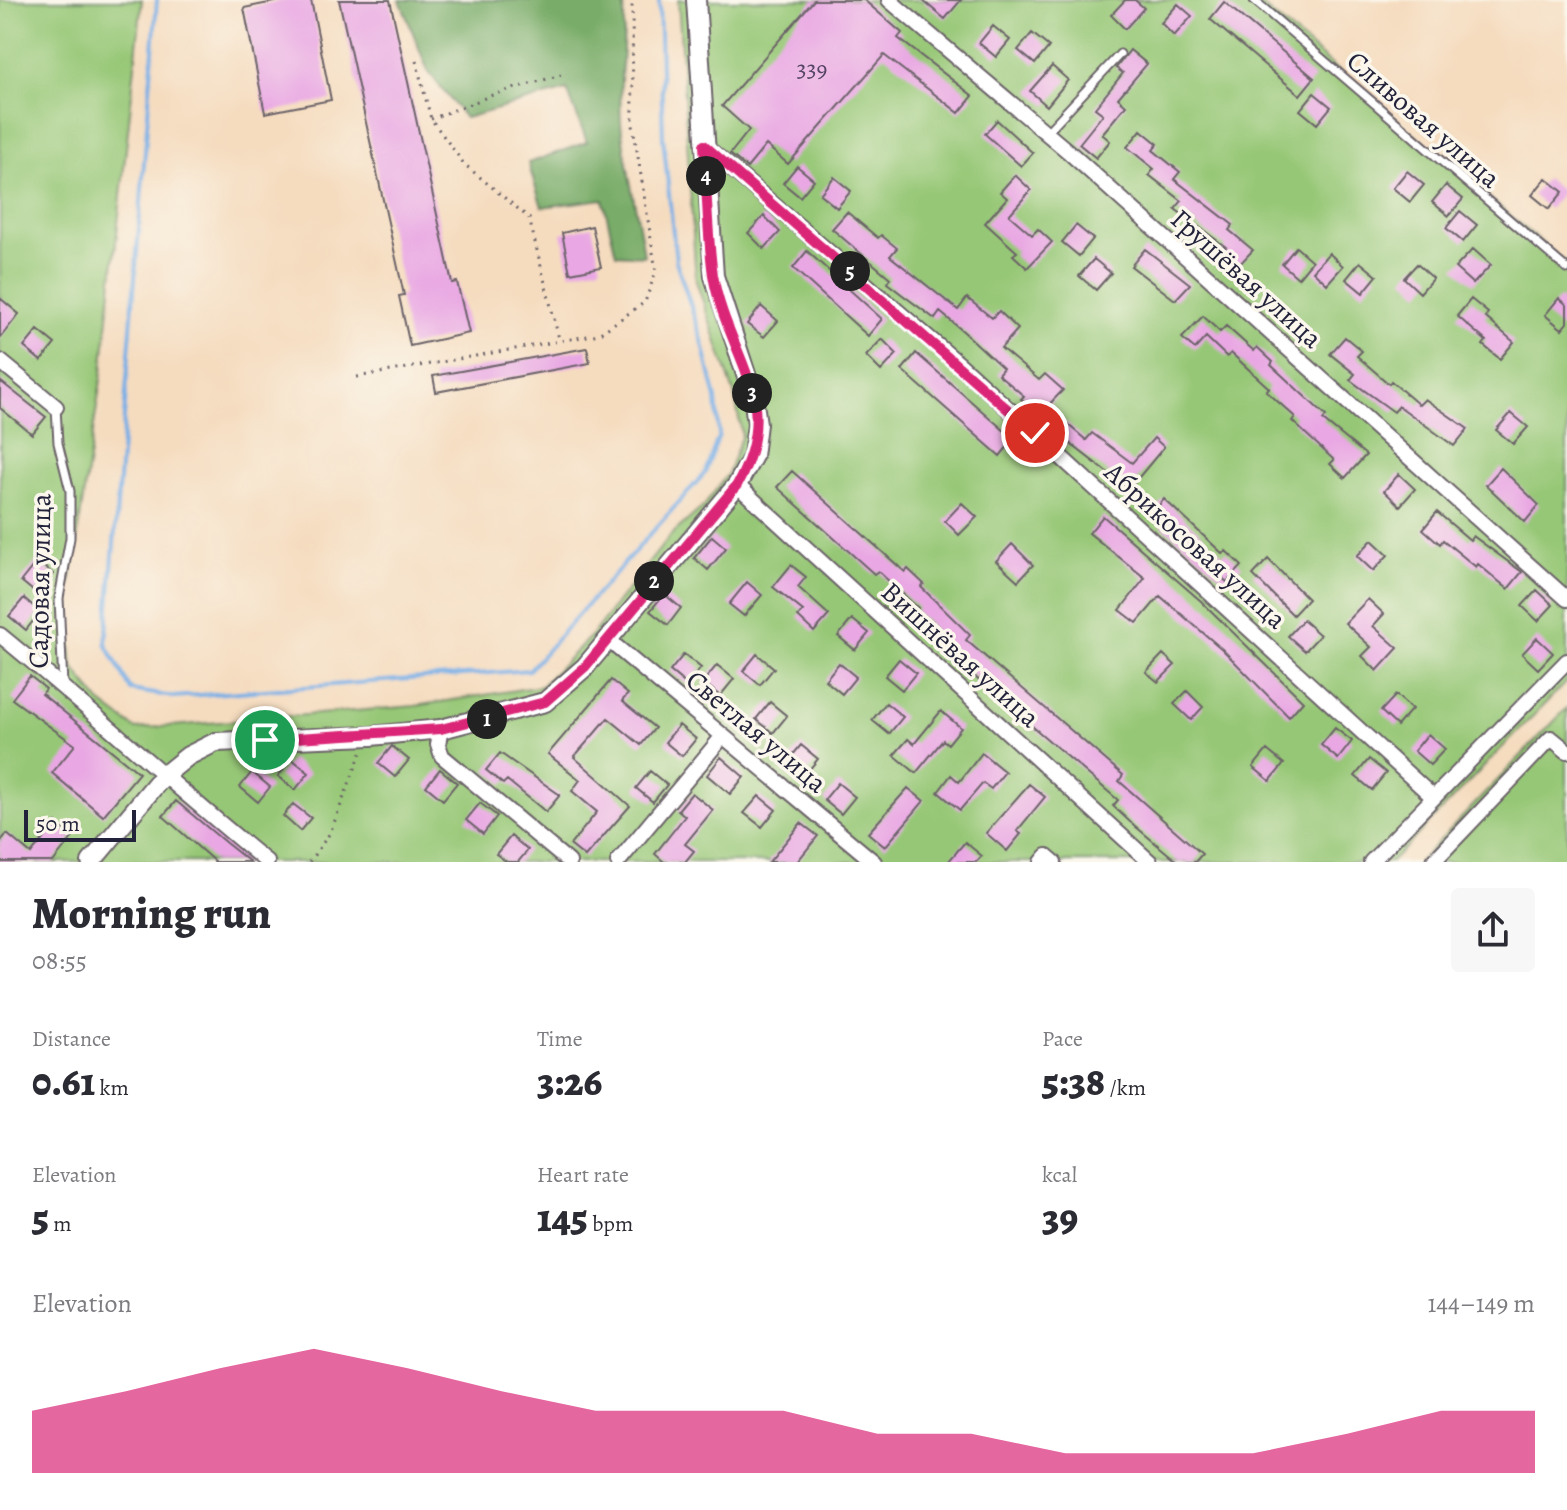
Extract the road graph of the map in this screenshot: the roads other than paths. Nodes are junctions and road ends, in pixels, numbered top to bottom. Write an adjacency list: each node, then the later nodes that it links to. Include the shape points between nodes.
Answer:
1 (696, 0): 6 (street)
2 (889, 0): 5 (street, Грушёвая улица)
3 (1254, 0): 7 (lane, Сливовая улица)
4 (1120, 54): 5 (lane)
5 (1046, 133): 11 (street, Грушёвая улица)
6 (704, 145): 10 (street, via 714,276 757,424 753,456); 20 (street, Абрикосовая улица, via 958,363)
7 (1567, 269)
8 (0, 361): 9 (street, Садовая улица)
9 (56, 407): 15 (lane, Садовая улица, via 70,491 70,538 59,598)
10 (737, 485): 13 (street); 28 (street, Вишнёвая улица)
11 (1567, 599)
12 (0, 635): 15 (street)
13 (607, 639): 16 (street, via 545,702); 17 (street, Светлая улица)
14 (1567, 661): 20 (street)
15 (63, 686): 19 (street)
16 (441, 729): 19 (street, via 216,742); 23 (street, via 442,756)
17 (723, 736): 24 (street); 25 (street, Светлая улица)
18 (1567, 751): 30 (street, via 1551,738)
19 (162, 777): 21 (street); 22 (street)
20 (1433, 797): 29 (street)
21 (91, 862)
22 (267, 862)
23 (569, 862)
24 (618, 862)
25 (874, 862)
26 (1042, 862): 27 (street, via 1047,856)
27 (1054, 862)
28 (1150, 862)
29 (1371, 862)
30 (1433, 862)

